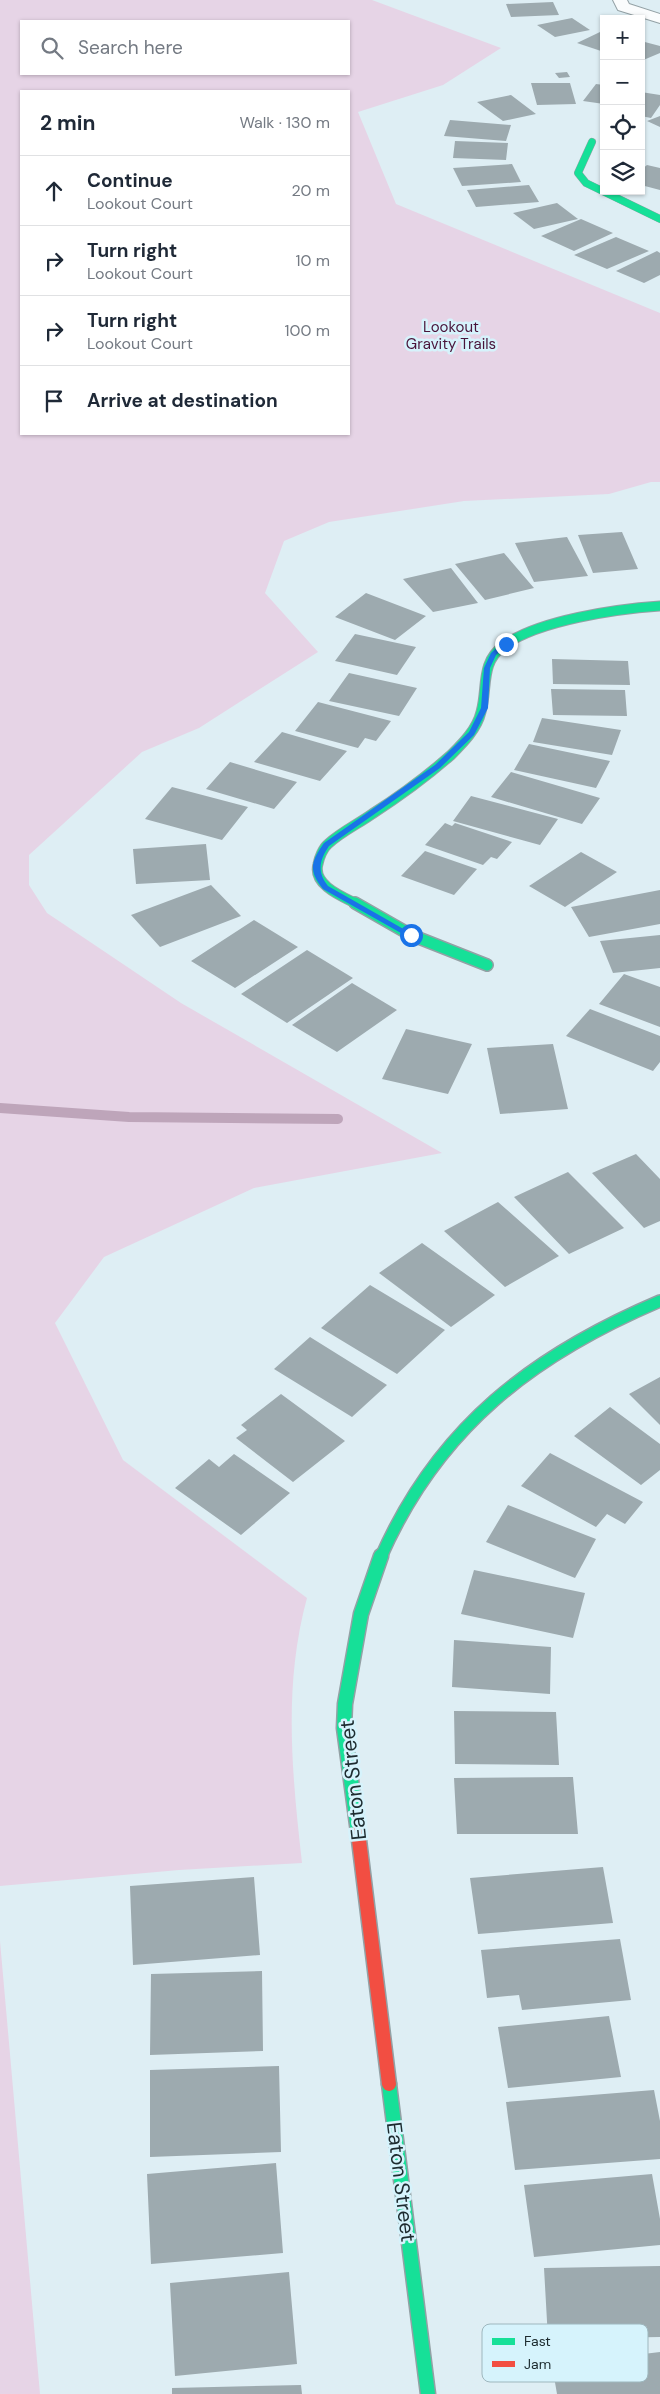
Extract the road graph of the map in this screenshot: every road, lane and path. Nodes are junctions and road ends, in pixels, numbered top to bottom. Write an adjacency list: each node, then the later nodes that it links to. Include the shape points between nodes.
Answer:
1 (620, 0): 2 (street, via 623,7)
2 (660, 19)
3 (592, 142): 4 (street, via 578,173 586,183)
4 (660, 219)
5 (660, 606): 6 (street, via 620,608 592,614 506,644 493,654 487,668 484,708 472,733 438,767 326,845 319,855 318,878 326,887 411,935)
6 (487, 965)
7 (660, 1301): 8 (street, Eaton Street, via 576,1339 518,1377 479,1412 435,1461 405,1504 369,1584 349,1671 344,1720)
8 (428, 2394)

